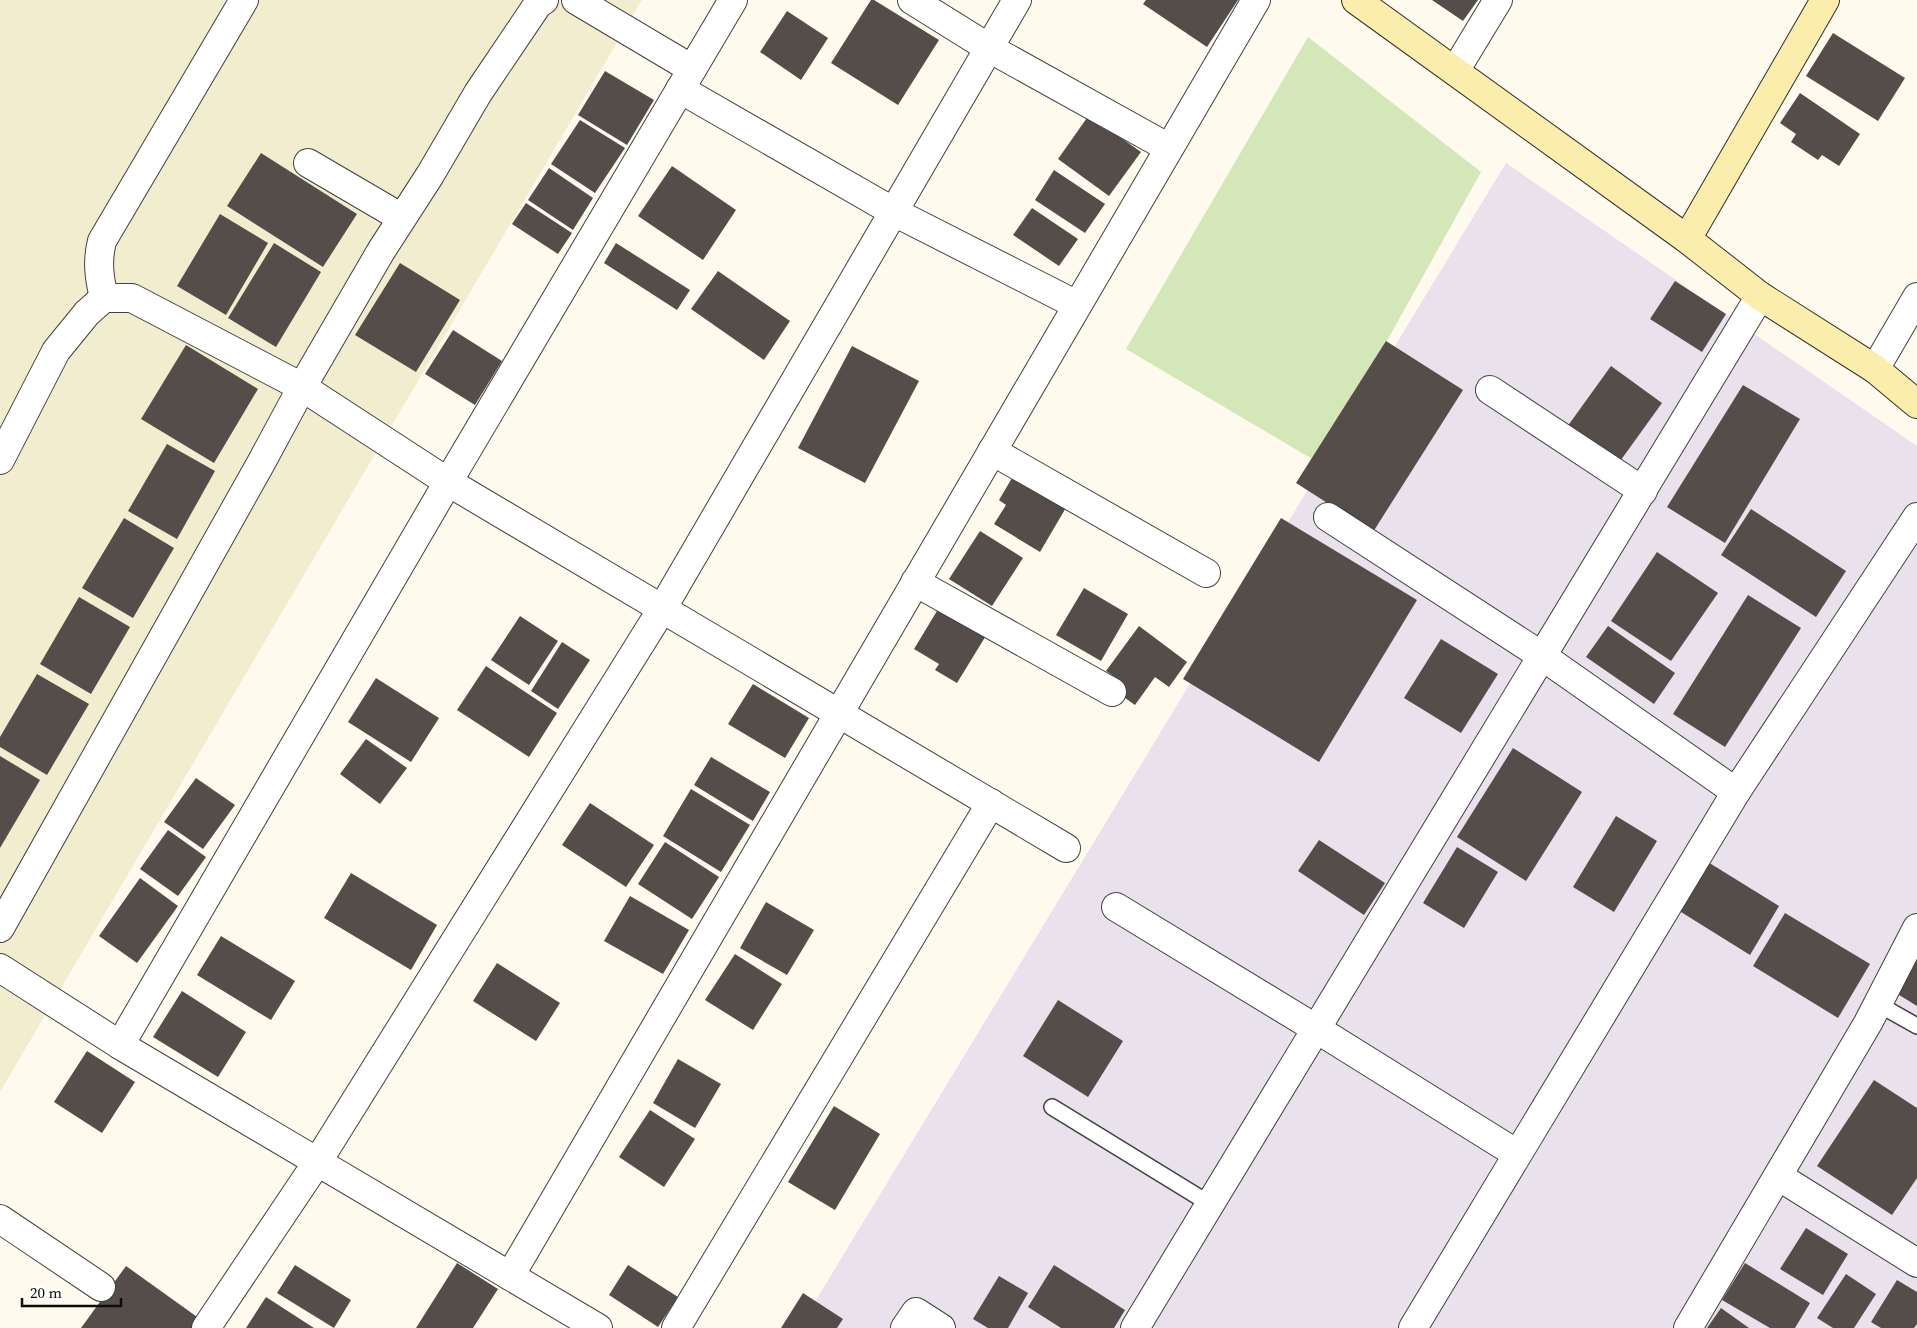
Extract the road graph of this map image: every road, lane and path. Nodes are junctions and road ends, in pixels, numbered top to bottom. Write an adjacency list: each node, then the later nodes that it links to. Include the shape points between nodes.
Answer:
1 (244, 0): 21 (street, via 102,241 98,276)
2 (544, 0): 17 (street, via 538,4 478,93)
3 (576, 0): 13 (street)
4 (733, 0): 13 (street)
5 (912, 0): 11 (street)
6 (1017, 0): 11 (street)
7 (1256, 0): 14 (street)
8 (1356, 0): 12 (street)
9 (1498, 0): 12 (street)
10 (1825, 0): 18 (street)
11 (989, 48): 14 (street); 16 (street)
12 (1455, 71): 18 (street)
13 (686, 79): 16 (street); 29 (street)
14 (1169, 148): 22 (street)
15 (308, 163): 17 (street)
16 (894, 212): 22 (street); 35 (street)
17 (402, 218): 24 (street)
18 (1688, 239): 19 (street)
19 (1760, 296): 23 (street); 30 (street)
20 (1917, 297): 23 (street)
21 (104, 298): 24 (street, via 132,298); 28 (street, via 86,314 56,351)
22 (1078, 305): 27 (street)
23 (1875, 369): 26 (street)
24 (302, 387): 29 (street); 43 (street)
25 (1490, 390): 30 (street)
26 (1917, 404)
27 (992, 451): 33 (street); 34 (street)
28 (0, 460)
29 (448, 482): 35 (street); 49 (street)
30 (1643, 491): 36 (street)
31 (1917, 517): 39 (street)
32 (1328, 518): 36 (street)
33 (1206, 573)
34 (915, 582): 37 (street); 38 (street)
35 (662, 609): 38 (street); 52 (street)
36 (1542, 656): 39 (street); 48 (street)
37 (1112, 692)
38 (838, 713): 40 (street); 57 (street)
39 (1736, 792): 51 (street)
40 (990, 803): 41 (street); 61 (street)
41 (1066, 848)
42 (1116, 907): 48 (street)
43 (0, 928)
44 (1917, 928): 46 (street)
45 (0, 968): 49 (street)
46 (1878, 1004): 47 (lane); 53 (street)
47 (1917, 1026)
48 (1315, 1028): 51 (street); 54 (street)
49 (120, 1045): 52 (street)
50 (1052, 1107): 54 (lane)
51 (1517, 1154): 65 (street)
52 (318, 1161): 57 (street); 59 (street)
53 (1778, 1176): 56 (street); 66 (street)
54 (1210, 1204): 64 (street)
55 (0, 1220): 58 (street)
56 (1917, 1263)
57 (510, 1276): 60 (street)
58 (101, 1288)
59 (206, 1328)
60 (598, 1328)
61 (676, 1328)
62 (905, 1328): 63 (street, via 916,1312)
63 (940, 1328)
64 (1135, 1328)
65 (1413, 1328)
66 (1688, 1328)

